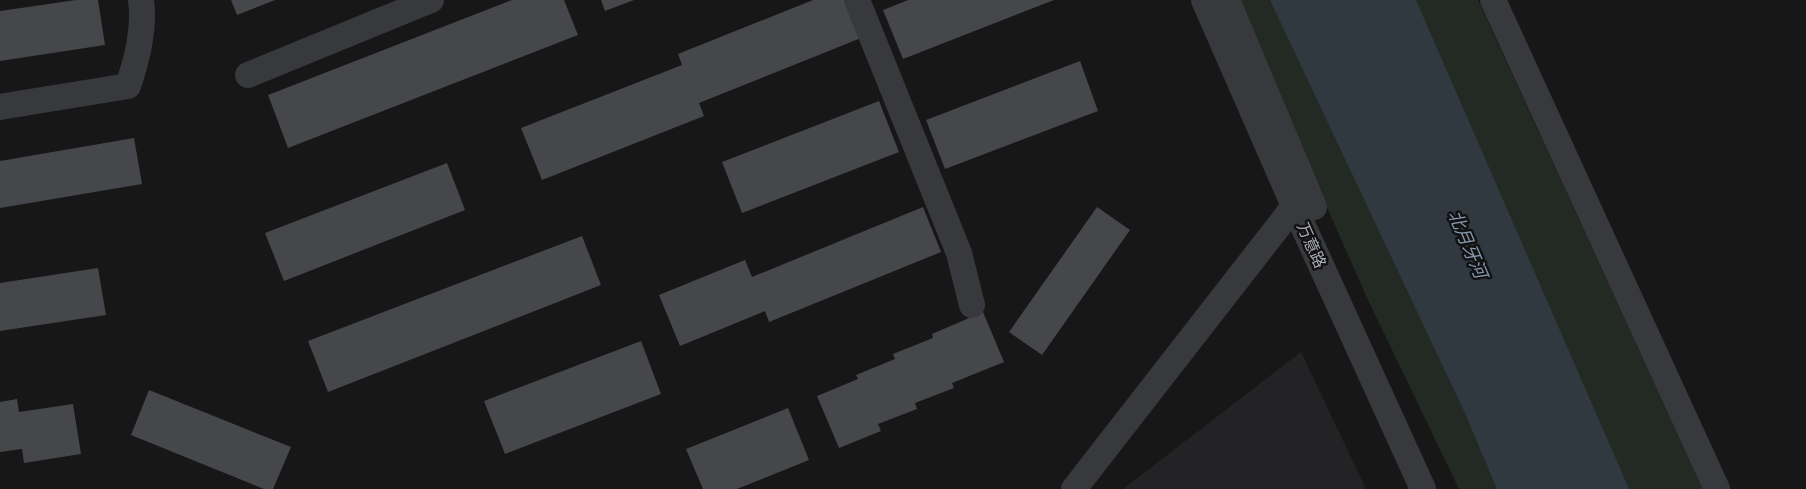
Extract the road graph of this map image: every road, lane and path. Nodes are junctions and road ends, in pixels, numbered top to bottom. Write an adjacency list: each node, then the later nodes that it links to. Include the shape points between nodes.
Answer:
1 (141, 0): 8 (street, via 137,59 128,86)
2 (431, 0): 7 (street)
3 (857, 0): 10 (street, via 959,254)
4 (1204, 0): 9 (street, 万意路)
5 (1227, 0): 9 (street, 万意路)
6 (1493, 0): 14 (street)
7 (248, 75)
8 (0, 107)
9 (1301, 198): 11 (street); 12 (street, 万意路); 13 (street, 万意路)
10 (972, 305)
11 (1074, 489)
12 (1423, 489)
13 (1441, 489)
14 (1717, 489)

